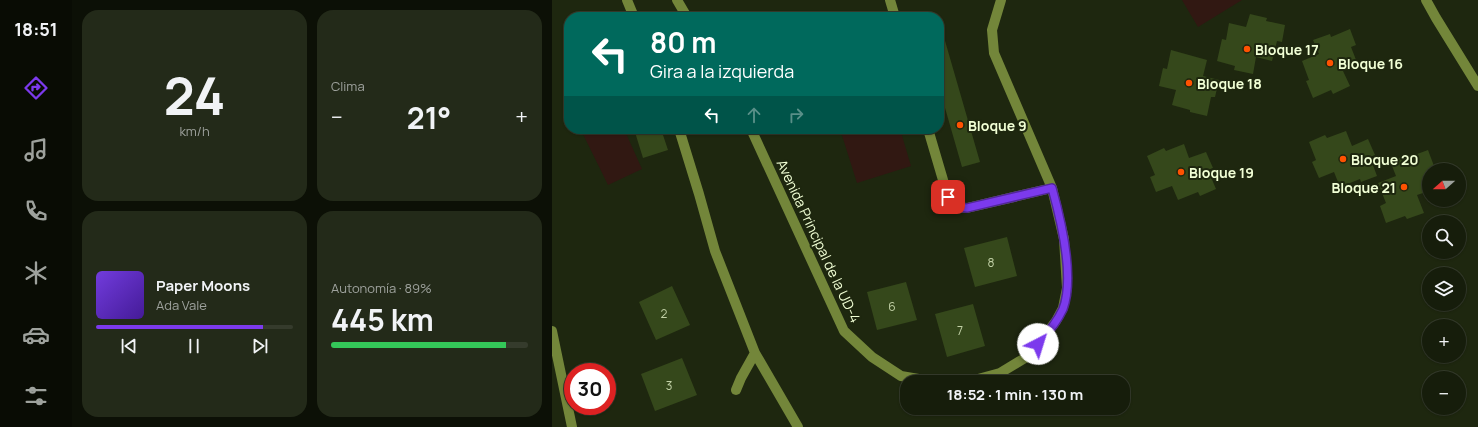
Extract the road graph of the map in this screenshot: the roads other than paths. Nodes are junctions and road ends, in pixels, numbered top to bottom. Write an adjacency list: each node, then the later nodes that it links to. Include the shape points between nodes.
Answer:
1 (627, 0): 6 (street)
2 (677, 0): 7 (street)
3 (890, 0): 8 (street)
4 (1001, 0): 13 (street, Avenida Principal de la UD-4, via 992,30 994,52)
5 (1426, 0): 9 (street)
6 (632, 12)
7 (684, 12)
8 (894, 12)
9 (1478, 86)
10 (681, 134): 15 (street, via 715,251)
11 (754, 134): 13 (street, Avenida Principal de la UD-4, via 844,331 872,357 901,376 936,382 967,382 1000,373 1025,358 1046,334 1063,308 1067,288 1064,239)
12 (929, 134): 13 (street, via 948,197 955,207 967,208)
13 (1052, 188)
14 (552, 331): 17 (street)
15 (755, 353): 16 (street); 18 (street)
16 (736, 390)
17 (572, 427)
18 (798, 427)

